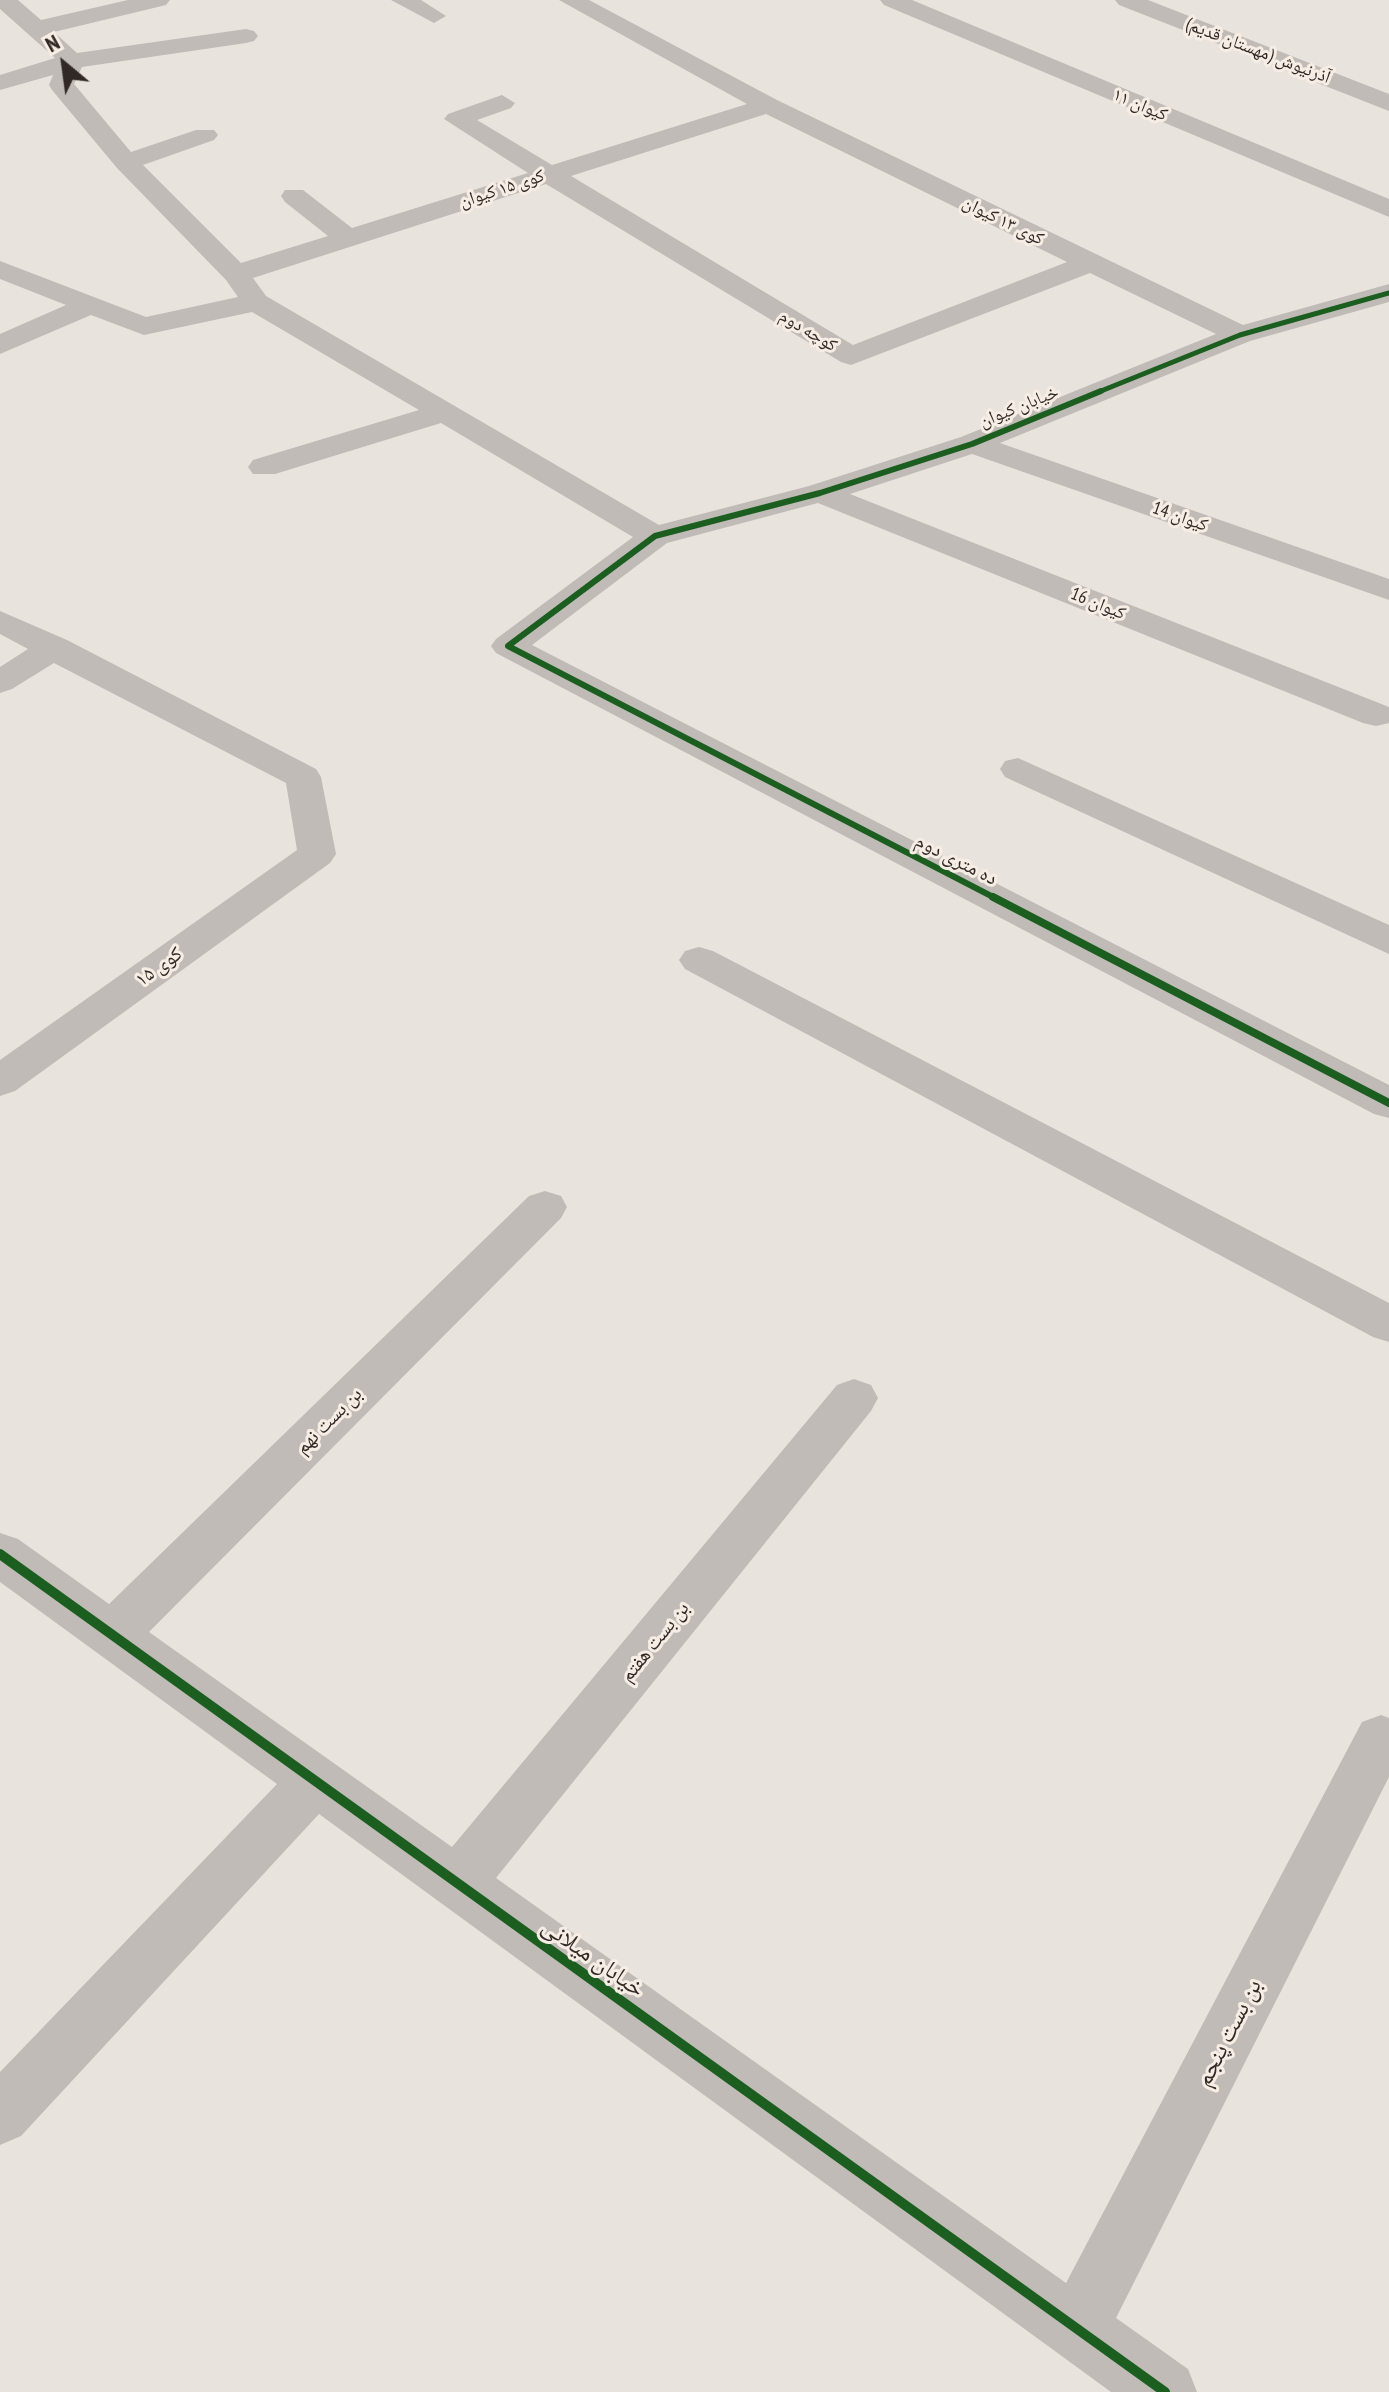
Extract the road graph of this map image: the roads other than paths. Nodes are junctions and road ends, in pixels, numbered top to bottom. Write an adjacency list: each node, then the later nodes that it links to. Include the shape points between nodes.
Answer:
1 (4, 0): 8 (street)
2 (158, 0): 8 (street)
3 (403, 0): 7 (street)
4 (571, 0): 14 (street, کوی ۱۳ کیوان)
5 (892, 0): 19 (street, کیوان ۱۱)
6 (1127, 0): 13 (street, آذرنیوش (مهستان قدیم))
7 (434, 16)
8 (39, 28): 10 (street)
9 (246, 36): 10 (street)
10 (72, 61): 11 (street); 16 (street, via 61,85)
11 (0, 83)
12 (502, 103): 17 (street, via 457,119)
13 (1389, 103)
14 (768, 105): 17 (street, کوی ۱۵ کیوان); 21 (street, کوی ۱۳ کیوان)
15 (205, 135): 16 (street)
16 (126, 162): 23 (street)
17 (546, 175): 20 (street, کوی ۱۵ کیوان); 21 (street, کوچه دوم, via 851,356)
18 (294, 196): 20 (street)
19 (1389, 209)
20 (348, 238): 23 (street, کوی ۱۵ کیوان)
21 (1089, 263): 29 (street, کوی ۱۳ کیوان)
22 (0, 269): 27 (street)
23 (236, 274): 25 (street)
24 (1389, 293): 26 (street, خیابان کیوان)
25 (256, 302): 27 (street, via 144,326); 31 (street)
26 (1342, 304): 28 (street); 29 (street, خیابان کیوان)
27 (87, 306): 30 (street)
28 (1389, 318)
29 (1240, 335): 32 (street, خیابان کیوان)
30 (0, 345)
31 (443, 413): 33 (street); 35 (street)
32 (972, 444): 34 (street, خیابان کیوان); 36 (street, کیوان 14)
33 (264, 467)
34 (820, 493): 35 (street, خیابان کیوان); 40 (street, کیوان 16)
35 (655, 536): 45 (street, ده متری دوم, via 508,646)
36 (1384, 582)
37 (0, 621): 38 (street)
38 (55, 647): 39 (street); 44 (street, کوی ۱۵, via 303,777 317,854)
39 (0, 682)
40 (1376, 715)
41 (1018, 769): 42 (street)
42 (1389, 941)
43 (699, 960): 47 (street)
44 (0, 1081)
45 (1389, 1103)
46 (545, 1207): 50 (street, بن بست نهم)
47 (1389, 1324)
48 (854, 1398): 53 (street, بن بست هفتم)
49 (0, 1554): 50 (street, خیابان میلانی)
50 (113, 1634): 52 (street, خیابان میلانی)
51 (1381, 1739): 55 (street, بن بست پنجم)
52 (315, 1781): 53 (street, خیابان میلانی); 54 (street)
53 (456, 1885): 55 (street, خیابان میلانی)
54 (0, 2115)
55 (1078, 2326): 56 (street, خیابان میلانی)
56 (1165, 2392)

